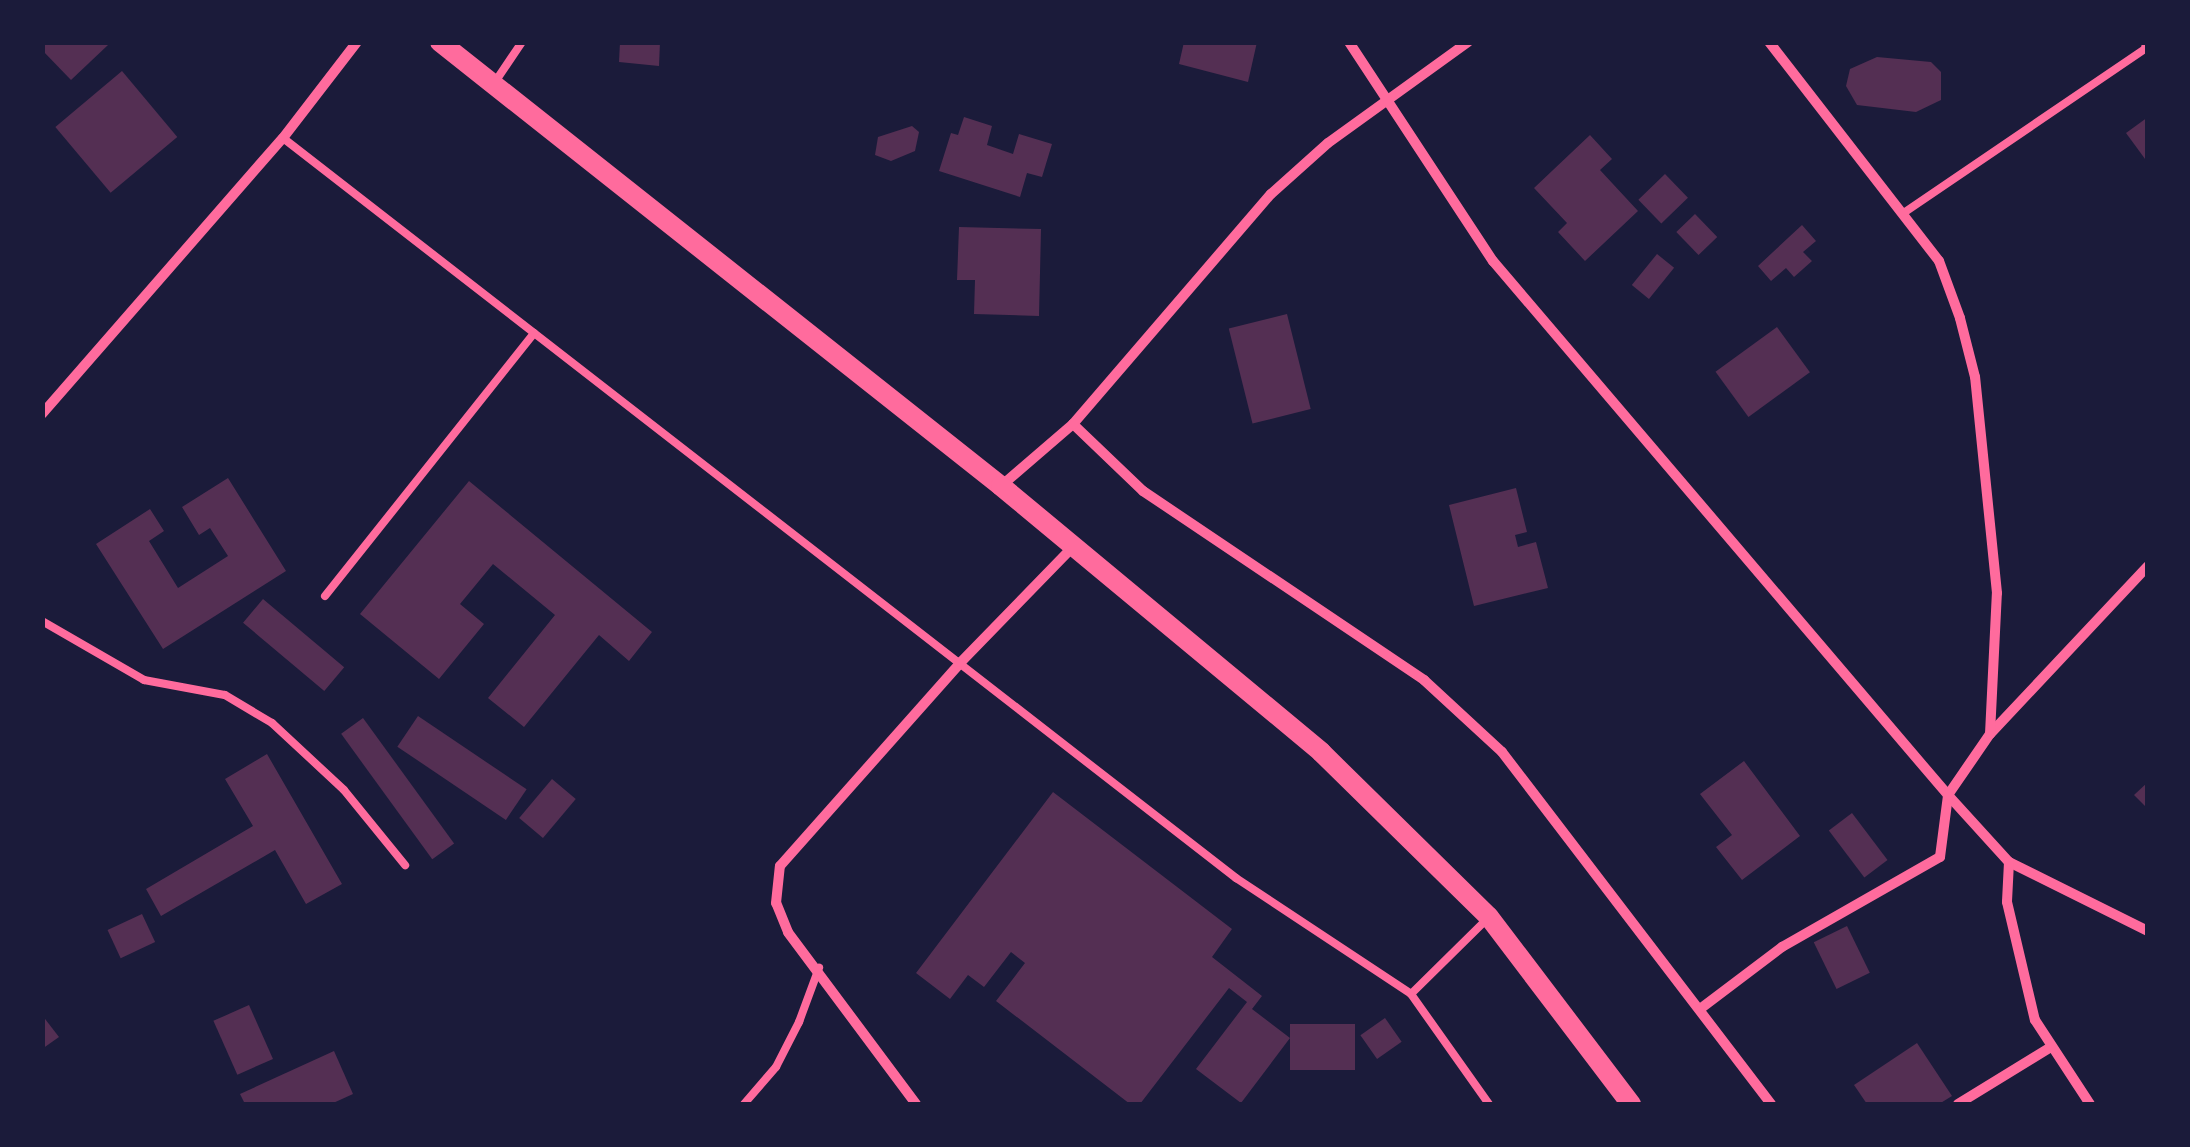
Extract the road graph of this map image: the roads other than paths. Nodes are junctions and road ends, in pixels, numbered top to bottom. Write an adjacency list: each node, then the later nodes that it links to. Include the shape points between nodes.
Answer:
1 (358, 42): 10 (street)
2 (440, 42): 8 (main road)
3 (522, 42): 8 (lane)
4 (1349, 42): 9 (street)
5 (1468, 42): 9 (street)
6 (1769, 42): 11 (street)
7 (2146, 42): 11 (lane)
8 (492, 86): 15 (main road)
9 (1385, 103): 14 (street, via 1271,194); 22 (street, via 1493,261)
10 (283, 138): 12 (lane); 13 (street)
11 (1905, 212): 21 (street, via 1940,261 1975,377 1997,593)
12 (534, 333): 18 (lane); 20 (lane)
13 (42, 414)
14 (1073, 424): 15 (street); 29 (street, via 1143,491 1424,680 1502,752)
15 (1001, 486): 16 (main road)
16 (1073, 547): 20 (street); 25 (main road, via 1321,752)
17 (2148, 566): 21 (street)
18 (325, 596)
19 (42, 621): 24 (lane, via 144,680 225,694 272,724 344,790)
20 (961, 662): 27 (street, via 780,866 776,903 788,932); 28 (lane, via 1236,878)
21 (1990, 734): 22 (street)
22 (1948, 795): 23 (street); 29 (street, via 1940,857 1782,948)
23 (2009, 862): 26 (street); 30 (street, via 2007,902 2020,962 2035,1020)
24 (405, 866)
25 (1488, 917): 28 (lane); 34 (main road)
26 (2148, 931)
27 (818, 968): 31 (lane, via 776,1067); 32 (street)
28 (1410, 994): 33 (lane)
29 (1700, 1009): 35 (street)
30 (2051, 1047): 36 (street); 37 (street)
31 (744, 1104)
32 (916, 1104)
33 (1489, 1104)
34 (1631, 1104)
35 (1770, 1104)
36 (1958, 1104)
37 (2090, 1104)

